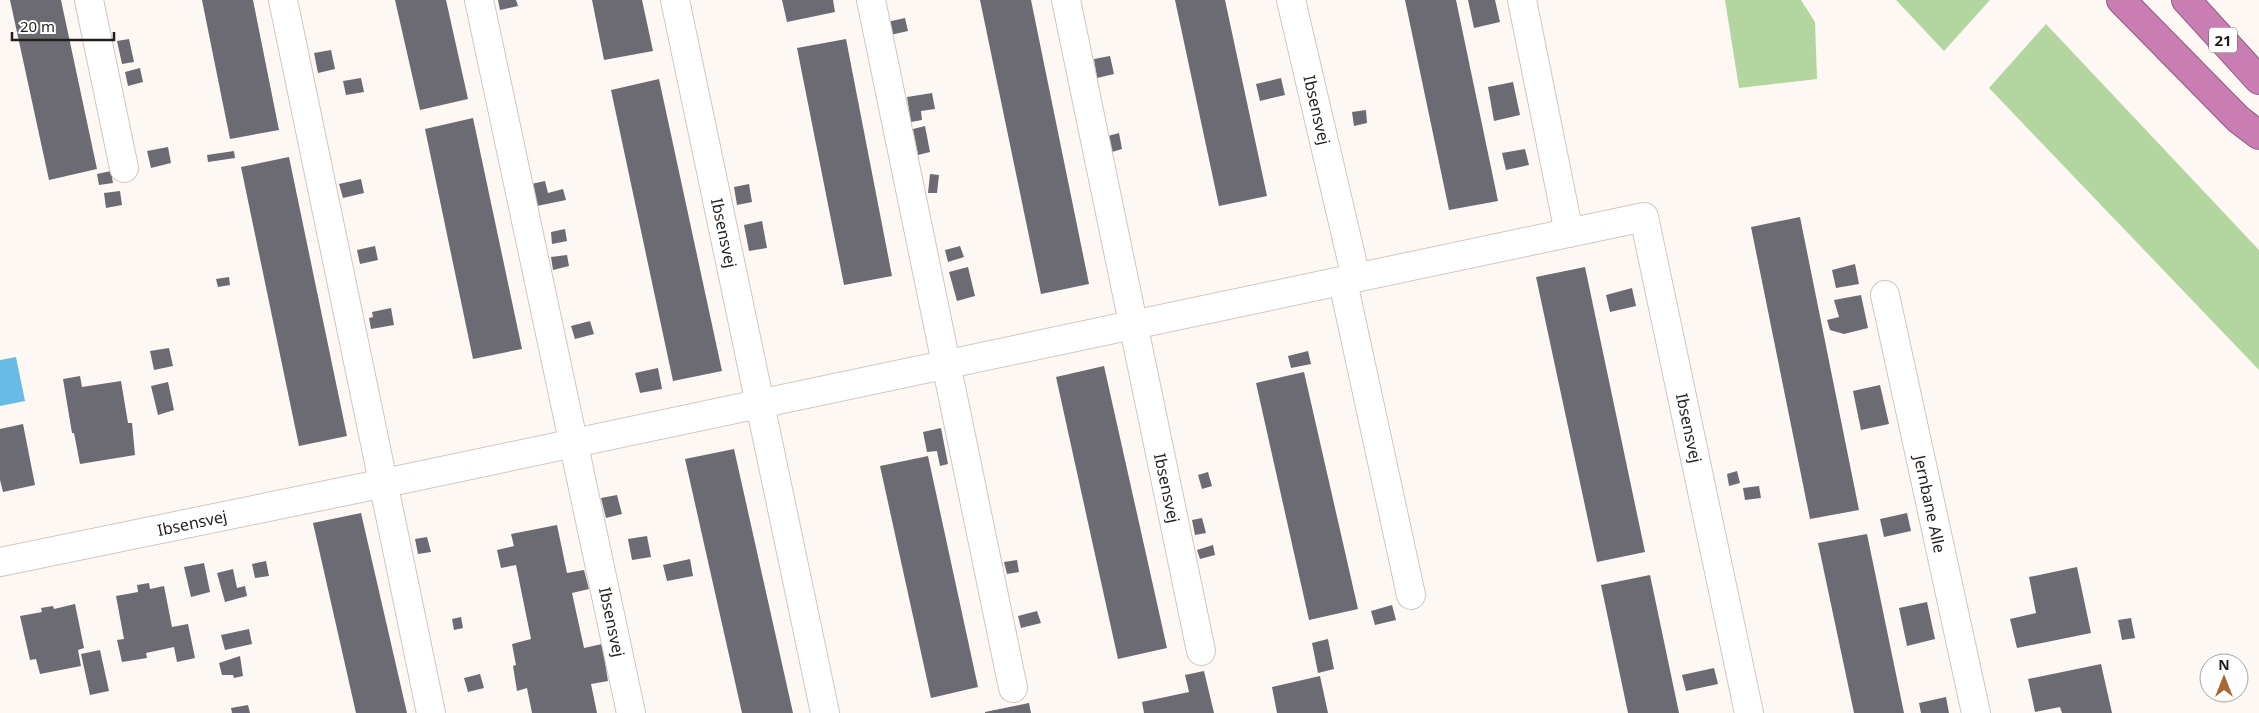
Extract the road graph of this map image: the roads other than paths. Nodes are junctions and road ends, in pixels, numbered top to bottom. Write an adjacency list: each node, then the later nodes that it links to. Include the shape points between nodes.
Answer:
1 (89, 0): 13 (street)
2 (283, 0): 21 (street)
3 (479, 0): 20 (street, Ibsensvej)
4 (675, 0): 19 (street, Ibsensvej)
5 (1066, 0): 17 (street, Ibsensvej)
6 (1291, 0): 15 (street, Ibsensvej)
7 (1522, 0): 14 (street)
8 (2121, 0): 12 (highway, via 2238,119)
9 (2186, 0): 11 (highway, 21)
10 (873, 12): 18 (street)
11 (2259, 80)
12 (2259, 136)
13 (124, 168)
14 (1569, 233): 15 (street, Ibsensvej); 29 (street, Ibsensvej, via 1644,217)
15 (1349, 280): 17 (street, Ibsensvej); 23 (street, Ibsensvej)
16 (1885, 295): 30 (street, Jernbane Alle)
17 (1134, 325): 18 (street, Ibsensvej); 24 (street, Ibsensvej)
18 (946, 365): 19 (street, Ibsensvej); 25 (street)
19 (760, 404): 20 (street, Ibsensvej); 28 (street, Ibsensvej)
20 (574, 443): 21 (street, Ibsensvej); 27 (street, Ibsensvej)
21 (385, 483): 22 (street, Ibsensvej); 26 (street)
22 (0, 562)
23 (1411, 594)
24 (1201, 651)
25 (1013, 688)
26 (432, 713)
27 (631, 713)
28 (825, 713)
29 (1749, 713)
30 (1976, 713)

